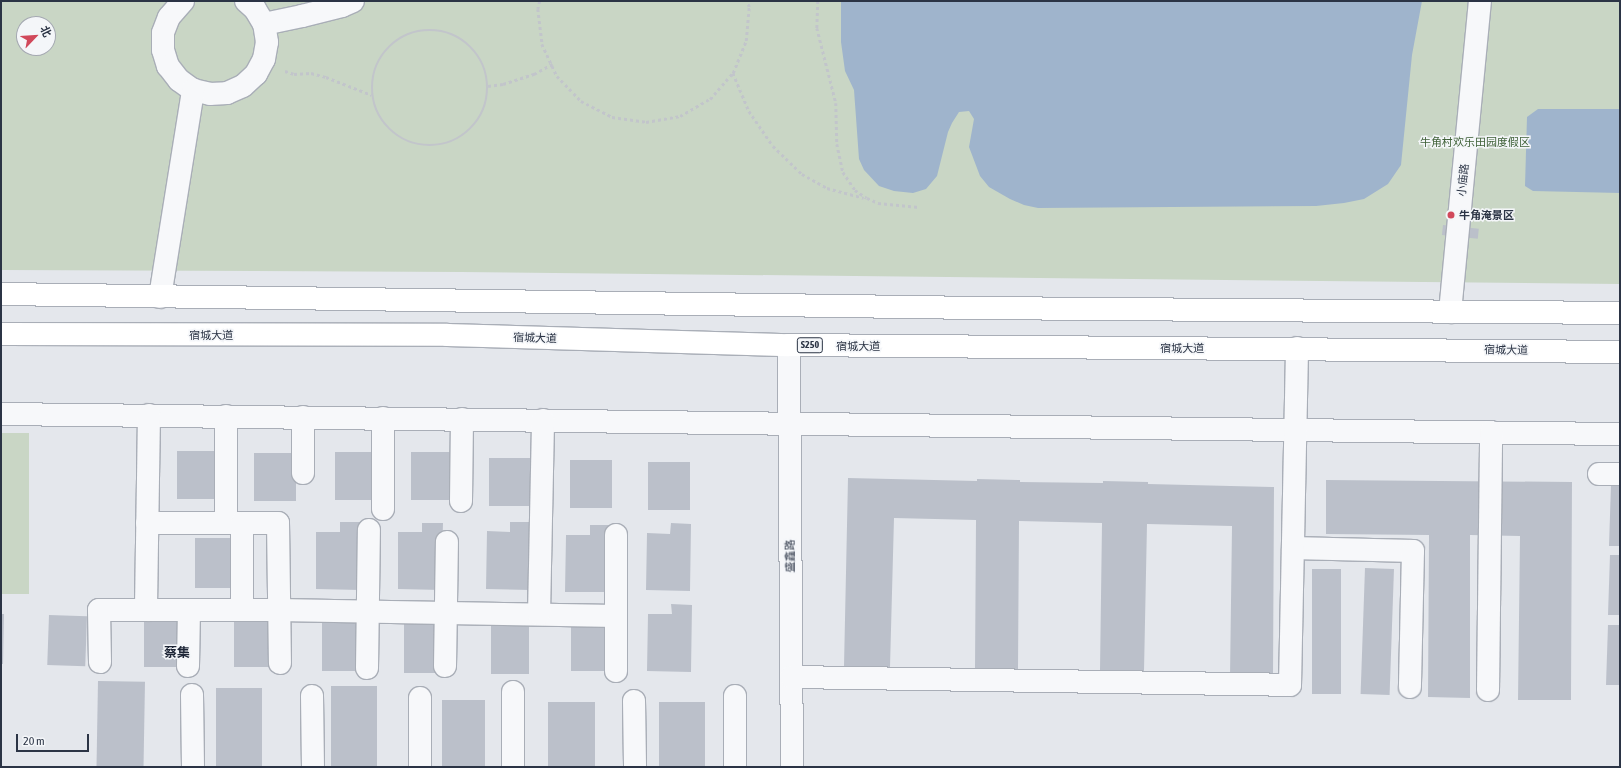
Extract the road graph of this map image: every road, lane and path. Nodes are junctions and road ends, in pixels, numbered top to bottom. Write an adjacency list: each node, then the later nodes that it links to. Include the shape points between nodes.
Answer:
1 (183, 1): 13 (street, via 169,16 163,33 163,50 168,66 178,80)
2 (246, 1): 8 (street, via 255,9)
3 (353, 1): 8 (street, via 309,15)
4 (540, 1): 9 (path, via 538,9 542,44)
5 (747, 1): 11 (path, via 749,7 746,41)
6 (818, 1): 15 (path, via 817,28 836,103 837,144 843,172 856,190)
7 (1480, 1): 19 (street, 小庙路)
8 (264, 24): 10 (street, via 267,42)
9 (552, 64): 11 (path, via 557,76 581,101 612,117 646,122 680,116 710,99); 12 (path, via 522,78)
10 (261, 65): 13 (street, via 256,74 243,86 227,93 210,94); 14 (path, via 294,74 311,73)
11 (733, 73): 15 (path, via 749,111 773,146 802,174 827,188)
12 (488, 86): 14 (path, via 486,105 477,124 462,137 444,145 424,146 405,141 389,129 377,112); 14 (path, via 484,66 474,50 460,38 443,32 425,30 407,35 392,44 380,59 373,76)
13 (193, 90): 18 (street)
14 (372, 94)
15 (867, 198): 16 (path, via 878,202)
16 (919, 207)
17 (1, 294): 18 (main road)
18 (160, 297): 19 (main road)
19 (1450, 312): 20 (main road)
20 (1620, 314)
21 (1, 334): 22 (main road, 宿城大道 / S250, via 447,335)
22 (789, 345): 23 (main road, 宿城大道 / S250); 32 (street, 盛鑫路)
23 (1297, 348): 24 (main road, 宿城大道 / S250); 33 (street)
24 (1620, 352)
25 (1, 414): 26 (street)
26 (149, 415): 27 (street); 41 (street)
27 (226, 416): 28 (street); 42 (street)
28 (303, 417): 29 (street); 36 (street)
29 (383, 418): 30 (street); 40 (street)
30 (462, 419): 31 (street); 39 (street)
31 (543, 420): 32 (street); 53 (street)
32 (790, 423): 33 (street); 61 (street, 盛鑫路)
33 (1296, 429): 34 (street); 46 (street)
34 (1491, 432): 35 (street); 63 (street)
35 (1620, 434)
36 (303, 473)
37 (1599, 474): 38 (street)
38 (1620, 474)
39 (461, 501)
40 (383, 509)
41 (147, 523): 42 (street); 47 (street)
42 (234, 523): 49 (street); 50 (street, via 278,523)
43 (369, 530): 51 (street)
44 (616, 535): 54 (street)
45 (447, 542): 52 (street)
46 (1293, 548): 61 (street, via 1290,685); 62 (street, via 1412,551)
47 (146, 610): 48 (street); 55 (street, via 99,610)
48 (188, 610): 49 (street); 57 (street)
49 (242, 610): 50 (street)
50 (278, 610): 51 (street); 56 (street)
51 (368, 612): 52 (street); 59 (street)
52 (446, 613): 53 (street); 58 (street)
53 (539, 614): 54 (street)
54 (616, 616): 60 (street)
55 (100, 662)
56 (280, 663)
57 (188, 666)
58 (445, 666)
59 (367, 668)
60 (616, 671)
61 (791, 677): 76 (street, 盛鑫路)
62 (1410, 687)
63 (1488, 690)
64 (513, 692): 73 (street)
65 (192, 695): 70 (street)
66 (312, 696): 71 (street)
67 (735, 696): 75 (street)
68 (420, 698): 72 (street)
69 (634, 701): 74 (street)
70 (193, 767)
71 (313, 767)
72 (420, 767)
73 (513, 767)
74 (635, 767)
75 (735, 767)
76 (792, 767)

